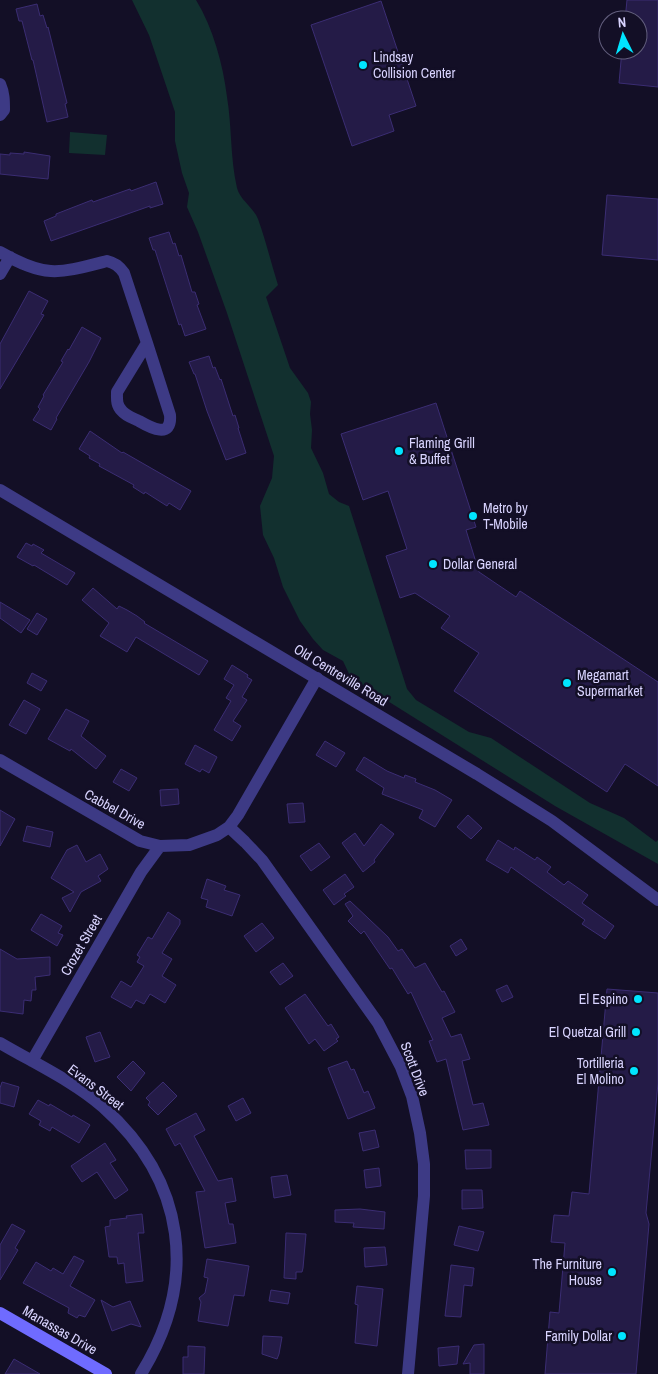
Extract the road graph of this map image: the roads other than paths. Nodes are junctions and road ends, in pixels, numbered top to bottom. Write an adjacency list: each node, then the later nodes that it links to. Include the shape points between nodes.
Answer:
1 (0, 84): 2 (street, via 4,110)
2 (0, 114)
3 (5, 255): 4 (street); 5 (street, via 31,268 58,272 107,261 114,263 124,273)
4 (0, 274)
5 (147, 343): 5 (street, via 170,415 171,421 163,430 155,430 125,414 116,401 117,392)
6 (0, 490): 7 (street, Old Centreville Road)
7 (317, 678): 9 (street, Cabbel Drive, via 238,815); 11 (street, Old Centreville Road, via 552,821)
8 (0, 760): 10 (street, Cabbel Drive, via 140,841)
9 (228, 826): 10 (street, Cabbel Drive, via 217,835 190,844); 17 (street, Scott Drive, via 262,860 378,1023 412,1096 424,1164 424,1196)
10 (160, 846): 13 (street, Crozet Street, via 141,872)
11 (658, 900)
12 (0, 1043): 13 (street, Evans Street)
13 (32, 1061): 16 (street, Evans Street, via 80,1090 123,1126 150,1163 170,1206 176,1232 176,1281 162,1334)
14 (0, 1313): 15 (main road, Manassas Drive)
15 (106, 1374)
16 (141, 1374)
17 (408, 1374)

